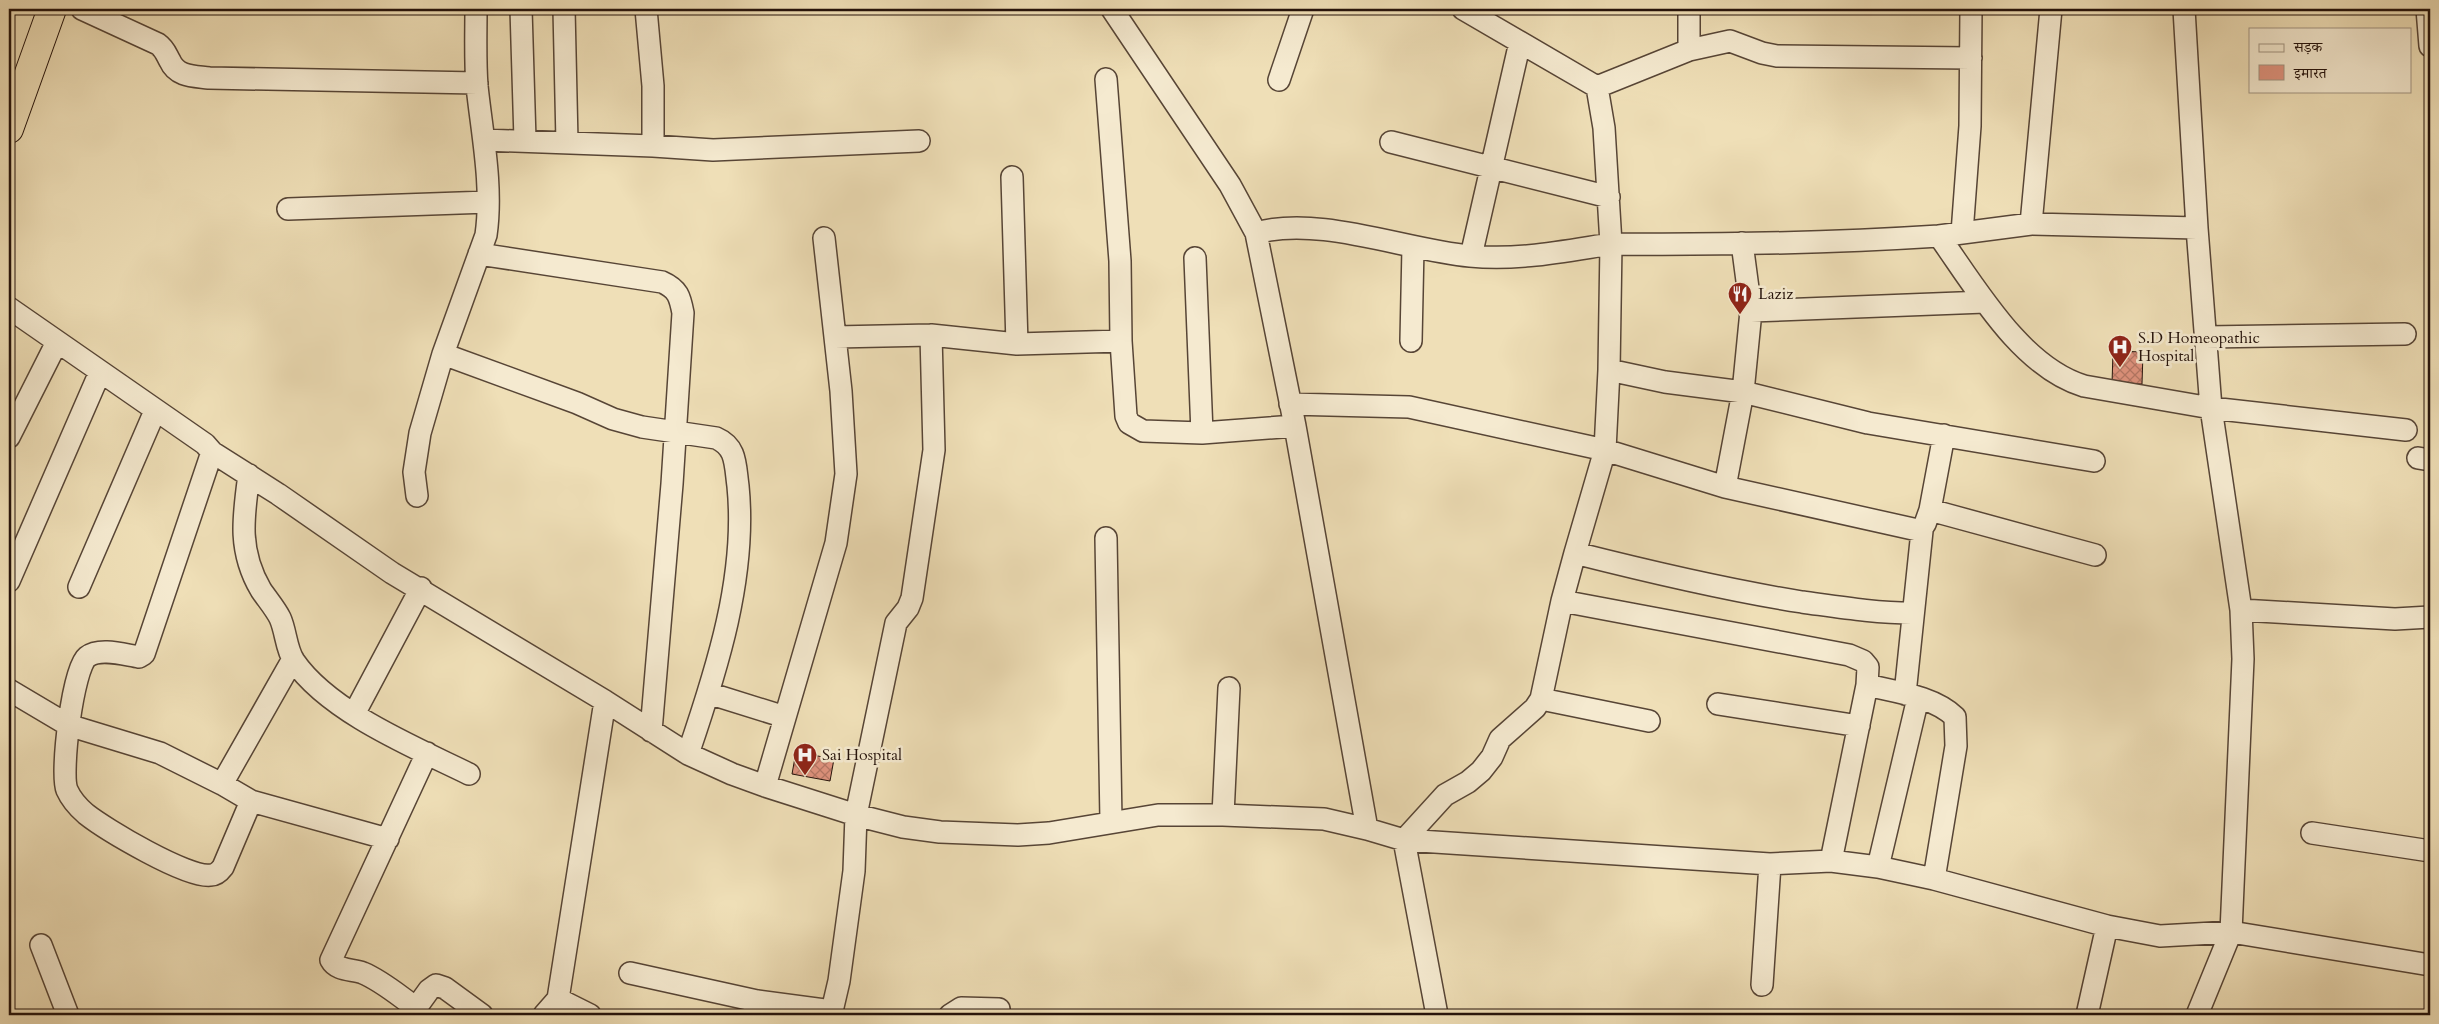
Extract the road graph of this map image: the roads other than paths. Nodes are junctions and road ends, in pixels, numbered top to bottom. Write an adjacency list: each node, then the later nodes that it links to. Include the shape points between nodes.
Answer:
1 (52, 9): 23 (highway)
2 (82, 9): 21 (street, via 158,44 173,68 185,75)
3 (476, 9): 21 (street)
4 (521, 9): 25 (street)
5 (564, 9): 27 (street)
6 (646, 9): 29 (street, via 653,86)
7 (1112, 9): 37 (street, via 1230,184)
8 (1303, 9): 20 (street)
9 (1463, 9): 15 (street)
10 (1689, 9): 17 (street)
11 (1971, 9): 18 (street)
12 (2051, 9): 35 (street)
13 (2184, 9): 36 (street)
14 (2427, 9): 16 (street)
15 (1520, 42): 22 (street); 30 (street)
16 (2430, 46)
17 (1689, 50): 18 (street, via 1730,41 1777,56); 22 (street)
18 (1971, 58): 38 (street)
19 (1106, 80): 54 (street, via 1120,261)
20 (1279, 80)
21 (477, 83): 24 (street)
22 (1597, 87): 32 (street)
23 (9, 129)
24 (484, 140): 25 (street); 33 (street)
25 (525, 140): 27 (street)
26 (919, 141): 29 (street, via 713,150)
27 (567, 142): 29 (street)
28 (1391, 142): 30 (street)
29 (653, 146)
30 (1492, 167): 32 (street); 45 (street)
31 (1012, 177): 57 (street)
32 (1610, 197): 41 (street)
33 (488, 202): 34 (street); 44 (street, via 486,234)
34 (288, 208)
35 (2031, 224): 36 (street); 38 (street)
36 (2197, 228): 52 (street)
37 (1256, 233): 43 (street, via 1291,227); 62 (street)
38 (1962, 233): 39 (street)
39 (1939, 236): 42 (street); 47 (street)
40 (824, 238): 53 (street)
41 (1611, 244): 42 (street); 45 (street, via 1532,256); 59 (street)
42 (1742, 244): 49 (street)
43 (1413, 247): 45 (street); 55 (street)
44 (479, 254): 58 (street); 67 (street, via 654,281 676,289 683,313)
45 (1471, 256)
46 (1195, 258): 68 (street)
47 (1985, 302): 49 (street); 63 (street, via 2033,358 2066,381)
48 (9, 308): 56 (street)
49 (1751, 311): 61 (street)
50 (2405, 334): 52 (street)
51 (931, 335): 53 (street); 57 (street); 110 (street, via 934,450 912,598 896,623)
52 (2206, 337): 63 (street)
53 (835, 338): 99 (street, via 846,474 842,511)
54 (1121, 341): 57 (street); 68 (street, via 1124,409 1129,423 1143,431)
55 (1411, 341)
56 (57, 342): 60 (street); 70 (street)
57 (1016, 344)
58 (443, 354): 67 (street, via 613,419); 76 (street, via 416,450)
59 (1610, 370): 61 (street, via 1665,382); 71 (street)
60 (100, 372): 64 (street); 82 (street)
61 (1743, 392): 69 (street, via 1868,423); 75 (street)
62 (1290, 404): 65 (street); 71 (street, via 1409,407)
63 (2211, 408): 66 (street); 86 (street)
64 (155, 410): 72 (street); 83 (street)
65 (1295, 426): 68 (street); 113 (street)
66 (2406, 430)
67 (675, 431): 93 (street, via 725,441 734,455 739,500 738,553 733,590); 103 (street)
68 (1202, 432)
69 (1944, 434): 73 (street); 77 (street)
70 (9, 437)
71 (1605, 450): 75 (street); 80 (street)
72 (212, 452): 74 (street); 101 (street, via 147,648 139,657 112,653 92,654 86,658 80,668)
73 (2094, 461)
74 (249, 475): 84 (street, via 392,573); 89 (street, via 244,548 261,590 280,618)
75 (1725, 487): 78 (street)
76 (417, 496)
77 (1930, 510): 78 (street); 81 (street)
78 (1922, 531): 87 (street)
79 (1106, 538): 112 (street)
80 (1574, 553): 85 (street); 87 (street, via 1767,596 1855,610)
81 (2095, 555)
82 (9, 580)
83 (80, 587)
84 (420, 588): 96 (street); 98 (street)
85 (1562, 601): 90 (street, via 1857,657 1868,667); 95 (street)
86 (2240, 610): 88 (street, via 2395,619); 123 (street, via 2243,659)
87 (1912, 614): 94 (street)
88 (2430, 617)
89 (293, 659): 98 (street, via 310,681); 107 (street)
90 (1867, 684): 94 (street); 102 (street)
91 (1229, 688): 111 (street)
92 (9, 690): 101 (street)
93 (708, 693): 99 (street); 105 (street)
94 (1911, 696): 120 (street); 121 (street, via 1948,710 1955,717 1957,730)
95 (1541, 699): 100 (street); 116 (street, via 1500,739 1481,771 1446,795)
96 (605, 702): 103 (street); 128 (street)
97 (1718, 704): 102 (street)
98 (354, 714): 104 (street)
99 (785, 717): 108 (street)
100 (1649, 721)
101 (68, 725): 107 (street, via 160,753); 109 (street, via 65,780 75,803 93,819 134,844 189,872 210,876 223,867)
102 (1859, 726): 118 (street)
103 (651, 731): 105 (street)
104 (427, 753): 106 (street); 115 (street)
105 (688, 754): 108 (street)
106 (469, 774)
107 (222, 784): 109 (street)
108 (765, 786): 110 (street)
109 (251, 801): 115 (street)
110 (856, 815): 112 (street, via 903,827 1018,834 1049,833); 131 (street, via 854,871 839,981)
111 (1223, 815): 112 (street, via 1158,815); 113 (street, via 1324,820)
112 (1111, 821)
113 (1367, 829): 116 (street)
114 (2312, 833): 117 (street)
115 (388, 839): 130 (street, via 331,960 340,968 379,980)
116 (1404, 840): 119 (street); 137 (street)
117 (2430, 851)
118 (1831, 861): 119 (street); 120 (street)
119 (1770, 864): 127 (street)
120 (1878, 867): 121 (street)
121 (1934, 878): 122 (street)
122 (2107, 926): 123 (street, via 2160,936); 138 (street)
123 (2232, 932): 125 (street); 139 (street)
124 (41, 945): 132 (street)
125 (2430, 965)
126 (630, 973): 131 (street, via 757,1001)
127 (1762, 985)
128 (558, 999): 134 (street); 135 (street)
129 (999, 1010): 136 (street, via 961,1008)
130 (413, 1011): 133 (street, via 436,985)
131 (830, 1013)
132 (68, 1015)
133 (482, 1015)
134 (544, 1015)
135 (590, 1015)
136 (950, 1015)
137 (1437, 1015)
138 (2086, 1015)
139 (2197, 1015)

